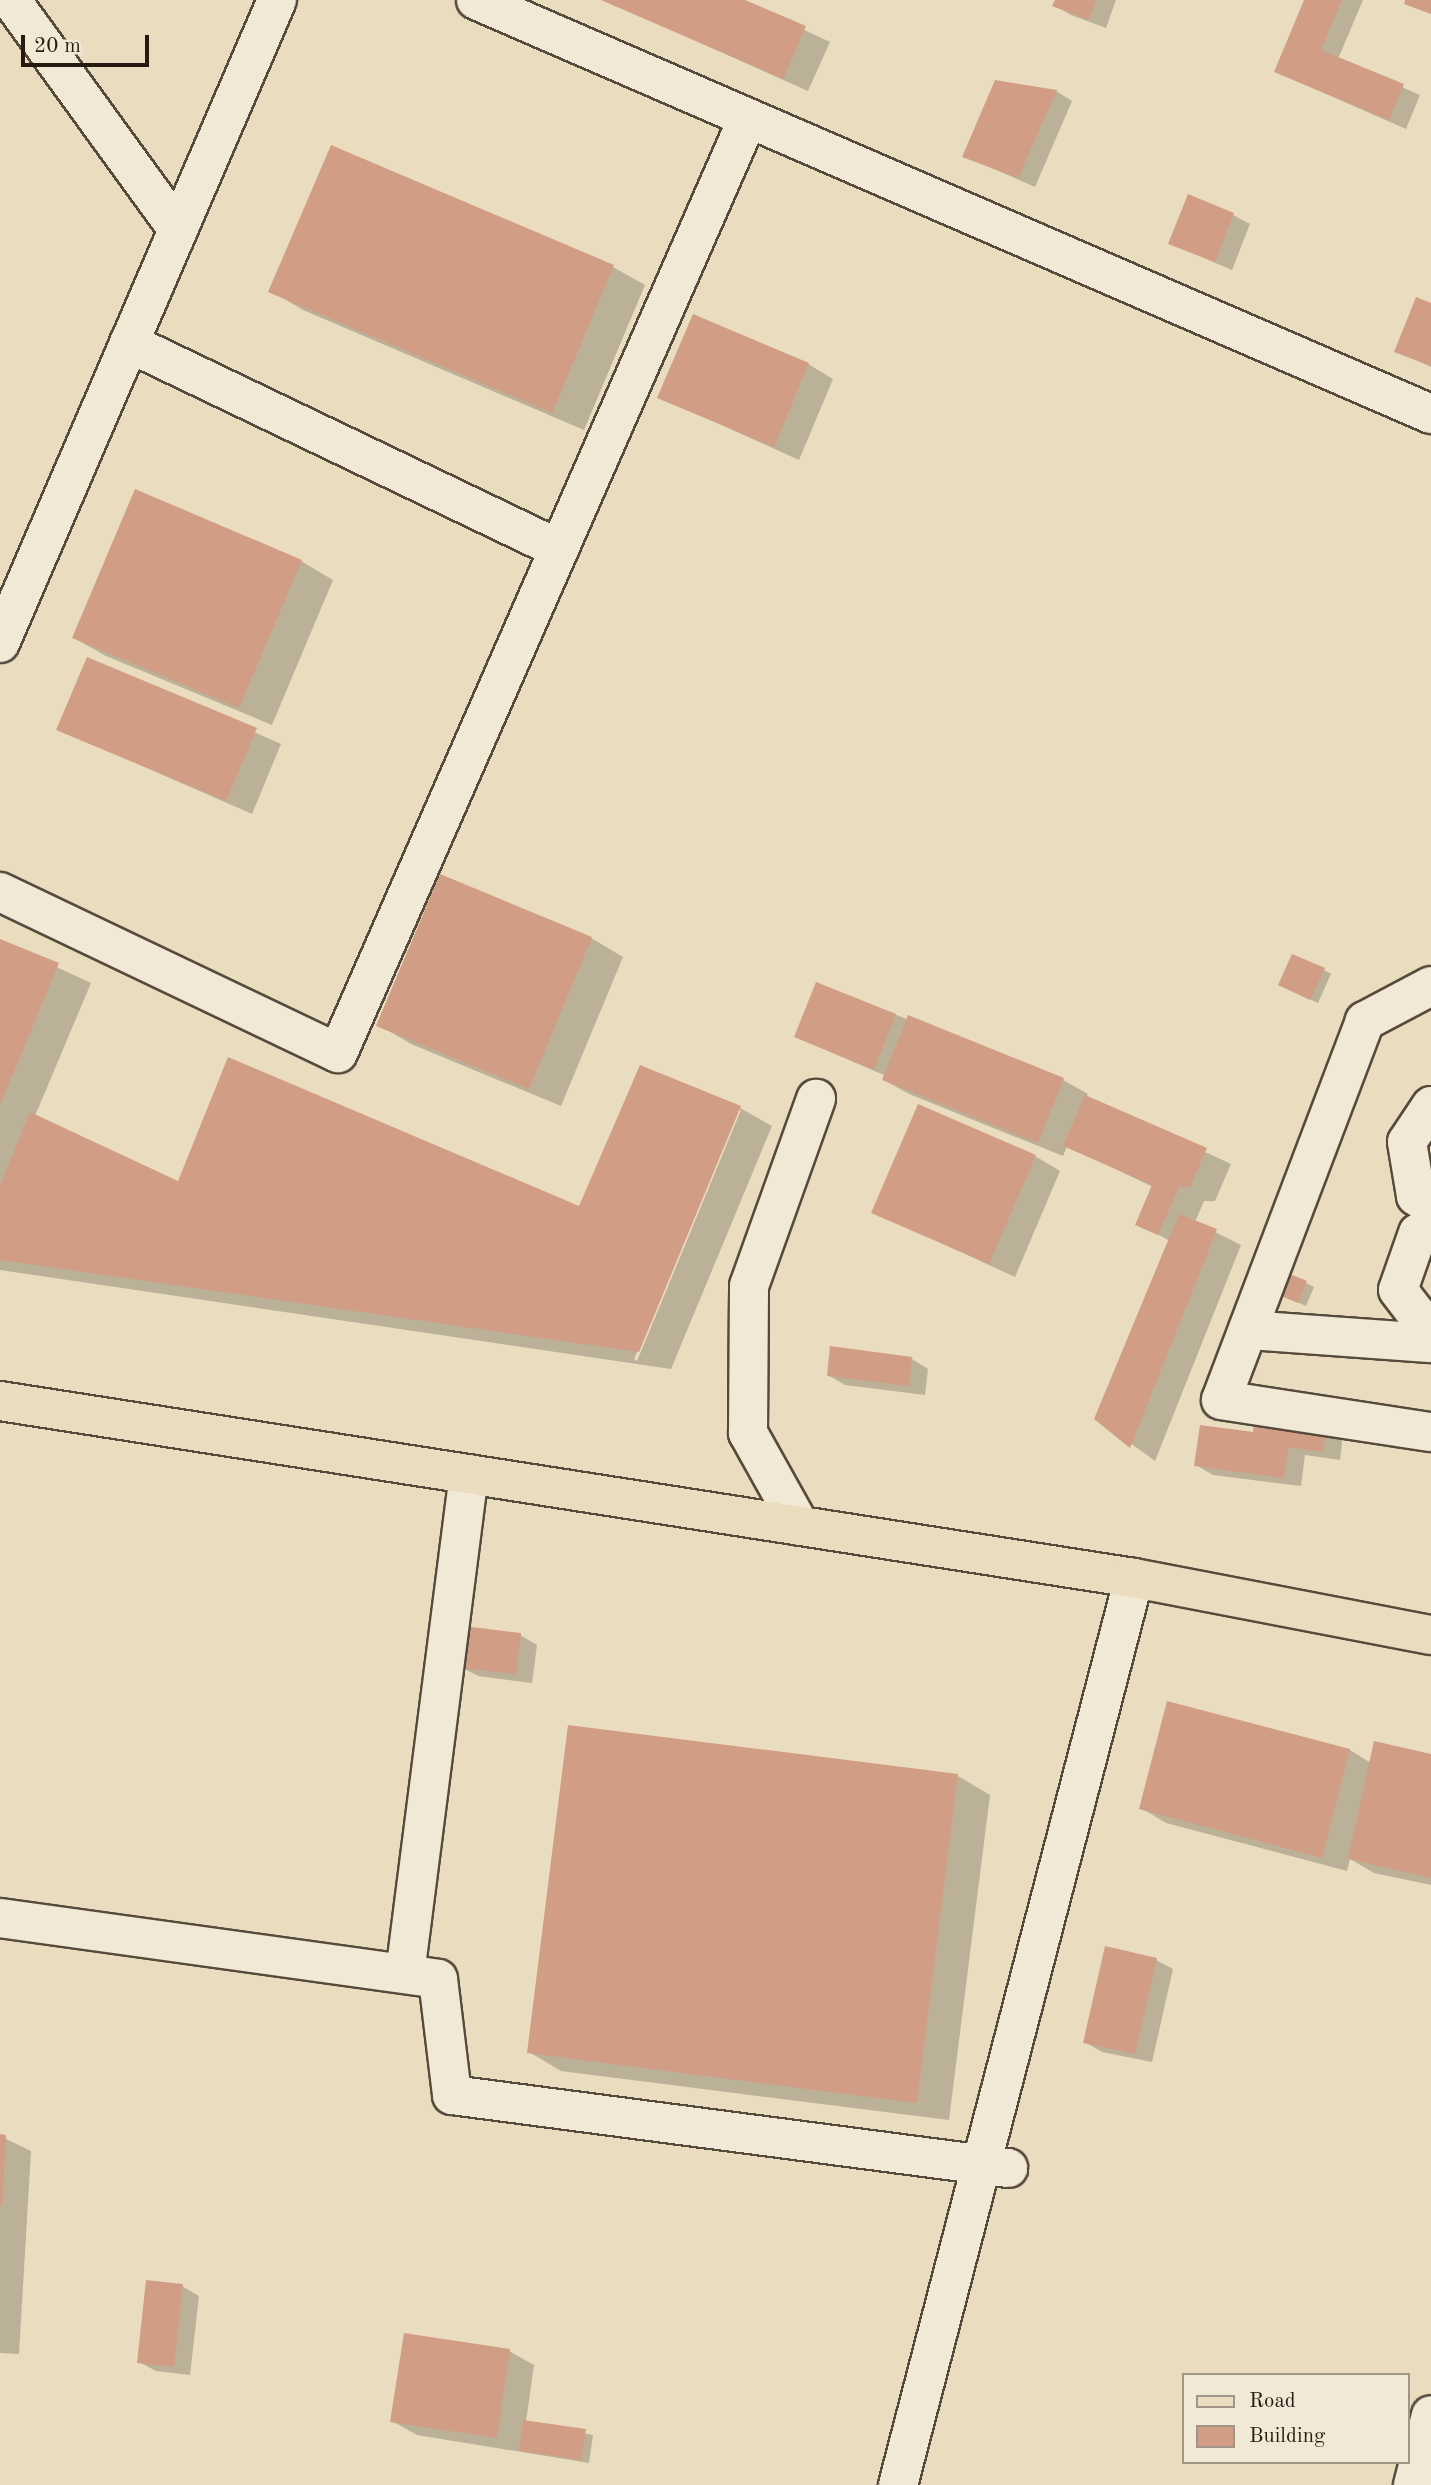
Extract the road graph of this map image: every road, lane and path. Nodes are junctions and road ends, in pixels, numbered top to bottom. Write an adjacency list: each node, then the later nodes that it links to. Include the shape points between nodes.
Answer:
1 (11, 0): 5 (street)
2 (277, 0): 5 (street)
3 (476, 0): 4 (street)
4 (748, 118): 7 (street); 8 (street)
5 (178, 230): 6 (street)
6 (129, 343): 8 (street); 9 (street)
7 (1431, 414)
8 (559, 549): 10 (street, via 338,1053)
9 (0, 643)
10 (0, 892)
11 (1431, 986): 16 (street, via 1365,1021)
12 (816, 1099): 22 (street, via 749,1286 748,1433)
13 (1431, 1106): 14 (street, via 1407,1142 1416,1196)
14 (1431, 1206)
15 (1431, 1230): 17 (street, via 1418,1233 1398,1290)
16 (1248, 1330): 18 (street); 20 (street, via 1222,1400)
17 (1431, 1333)
18 (1431, 1343)
19 (0, 1401): 21 (main road)
20 (1431, 1432)
21 (469, 1474): 22 (main road); 26 (street)
22 (800, 1526): 23 (main road)
23 (1134, 1578): 24 (main road); 27 (street)
24 (1431, 1634)
25 (0, 1918): 26 (street)
26 (405, 1974): 27 (street, via 438,1979 452,2095)
27 (995, 2166): 29 (street)
28 (1431, 2415): 30 (street)
29 (898, 2485)
30 (1413, 2485)

